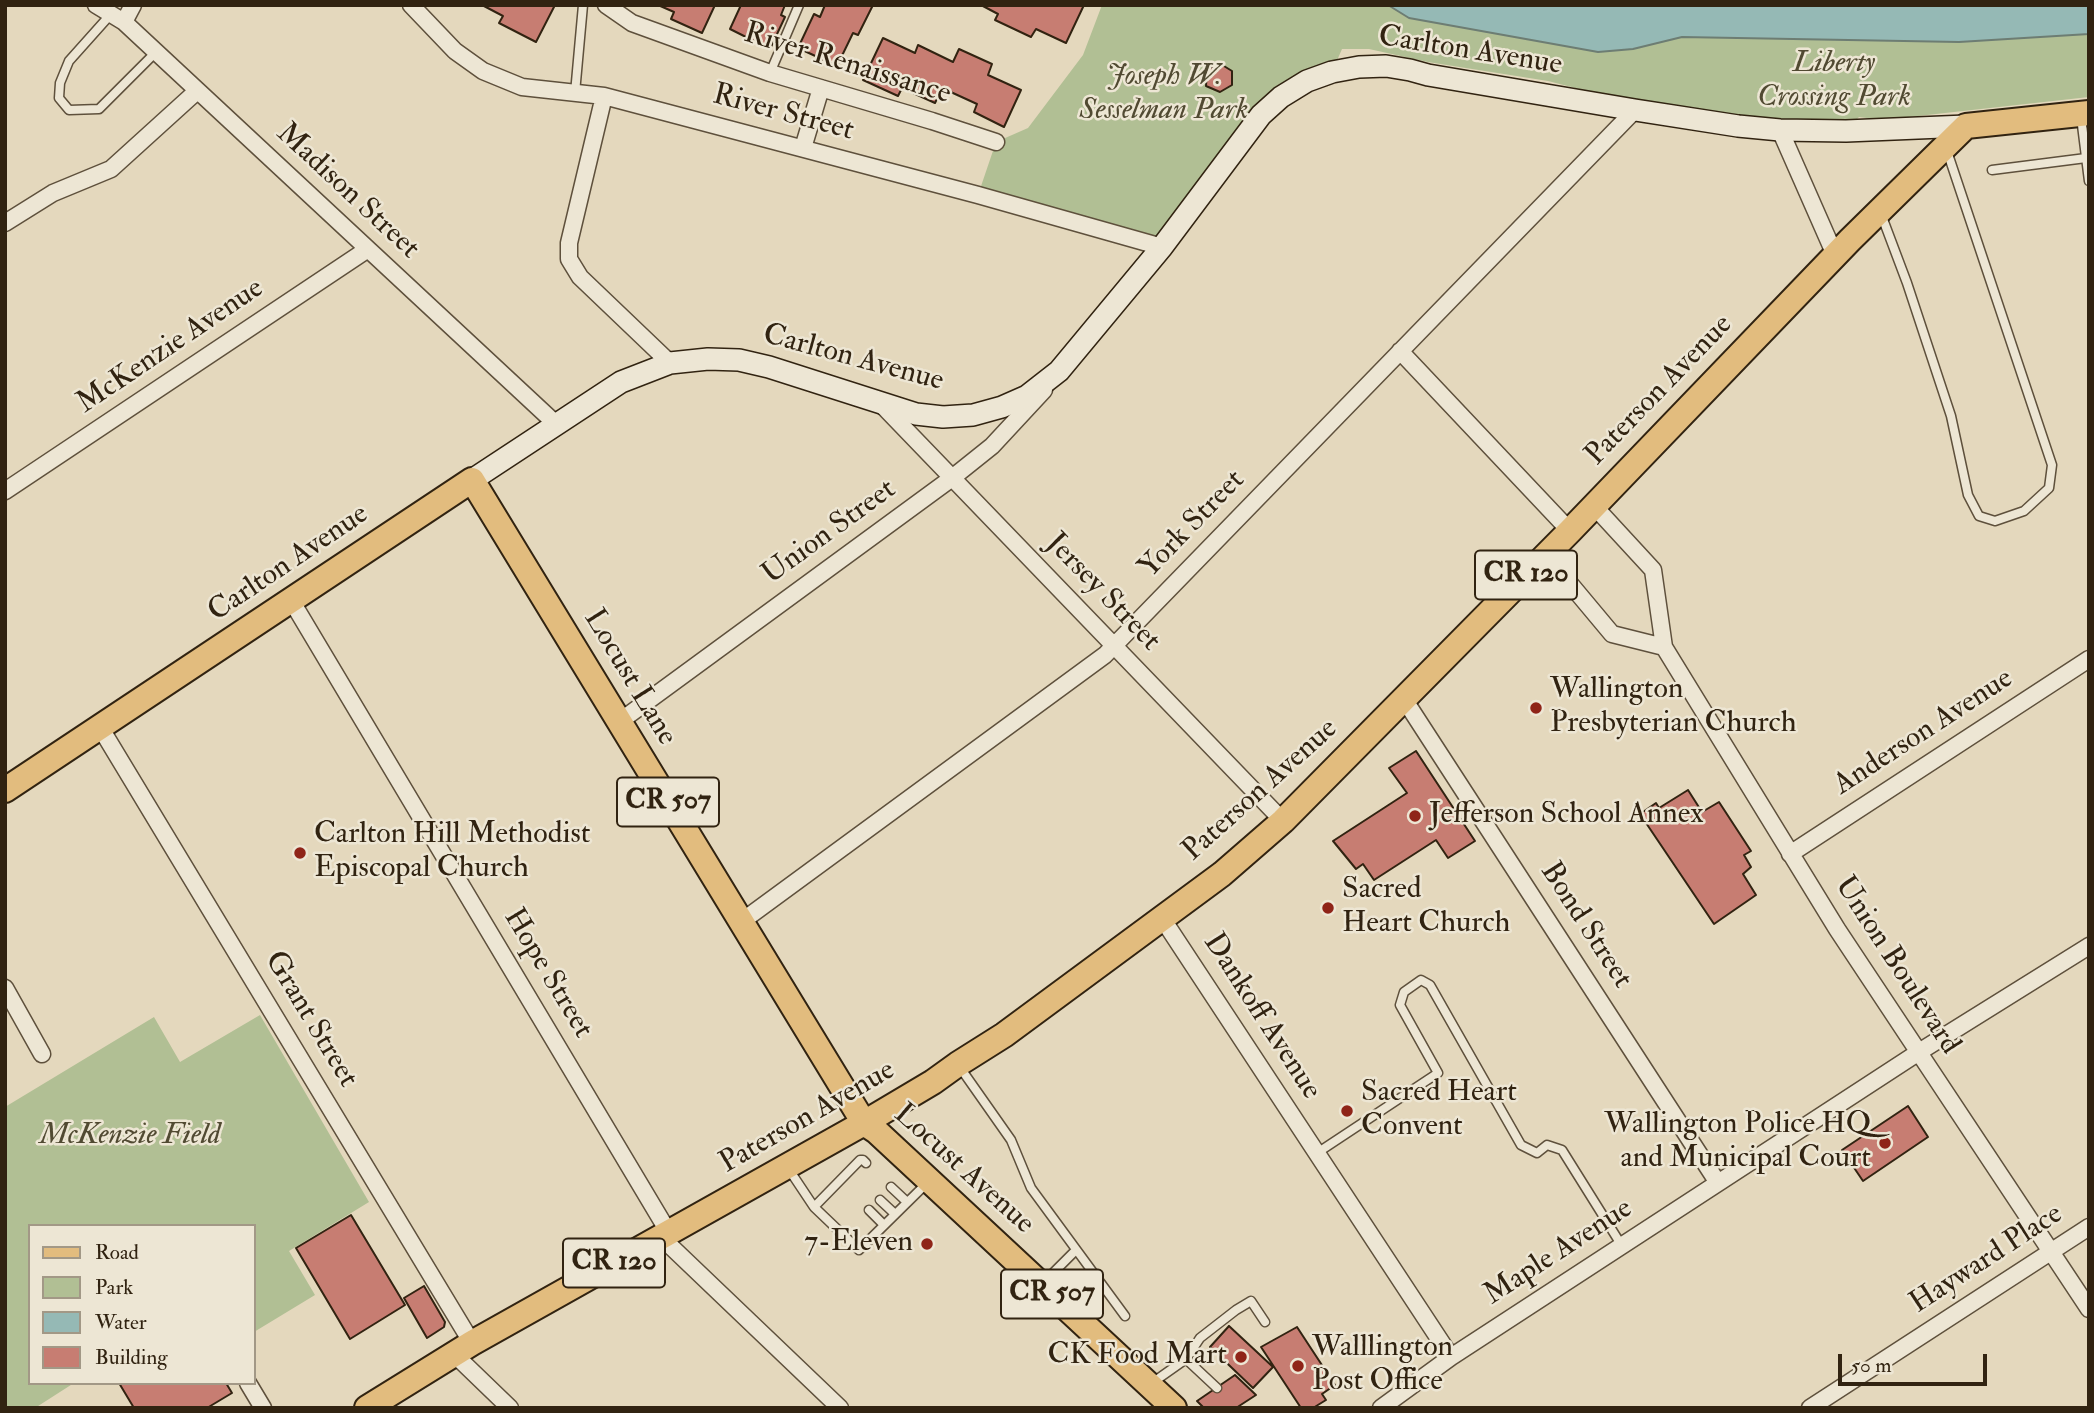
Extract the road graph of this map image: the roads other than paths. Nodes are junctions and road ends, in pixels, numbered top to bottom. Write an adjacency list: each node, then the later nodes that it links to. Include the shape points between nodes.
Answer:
1 (96, 5): 7 (street, Madison Street)
2 (133, 5): 7 (street)
3 (411, 5): 12 (street, River Street, via 455,51 483,71 522,87)
4 (583, 5): 12 (lane)
5 (606, 5): 9 (street, River Renaissance, via 632,23)
6 (799, 5): 9 (lane)
7 (117, 18): 8 (street, Madison Street); 8 (lane, via 69,61 59,98 69,110 99,109)
8 (156, 52): 11 (street, Madison Street)
9 (771, 73): 10 (street, River Renaissance)
10 (821, 88): 18 (street, River Renaissance); 20 (street)
11 (197, 91): 25 (street, via 111,169 53,193); 27 (street, Madison Street)
12 (575, 93): 13 (street, River Street)
13 (604, 96): 20 (street, River Street); 30 (street, via 569,259 580,277)
14 (1635, 110): 17 (street, Carlton Avenue); 26 (street, Carlton Avenue, via 1386,66 1332,72 1298,86 1261,115); 29 (street, York Street)
15 (2085, 113): 16 (main road); 21 (lane)
16 (1966, 126): 17 (street, Carlton Avenue); 19 (main road, Paterson Avenue / CR 120)
17 (1780, 130): 28 (street)
18 (996, 142)
19 (1946, 146): 24 (main road, Paterson Avenue / CR 120); 24 (lane, via 2052,465 2049,488 2024,510 1996,521 1987,519 1979,516 1968,495 1951,416)
20 (803, 148): 26 (street, River Street)
21 (2086, 158): 22 (lane); 23 (lane)
22 (1992, 170)
23 (2089, 181)
24 (1880, 211): 28 (main road, Paterson Avenue / CR 120)
25 (5, 223)
26 (1162, 247): 31 (street, Carlton Avenue)
27 (368, 249): 33 (street, Madison Street); 36 (street, McKenzie Avenue)
28 (1835, 256): 37 (main road, Paterson Avenue / CR 120)
29 (1400, 351): 38 (street); 41 (street, York Street)
30 (670, 363): 32 (street, Carlton Avenue, via 739,360); 33 (street, Carlton Avenue, via 621,382)
31 (1059, 371): 32 (street, Carlton Avenue, via 1027,396 973,415 943,418); 34 (street, Union Street, via 992,446)
32 (881, 404): 34 (street, Jersey Street)
33 (556, 424): 35 (street, Carlton Avenue)
34 (952, 478): 41 (street, Jersey Street); 45 (street, Union Street)
35 (472, 481): 40 (main road, Carlton Avenue); 45 (main road, Locust Lane / CR 507)
36 (5, 491)
37 (1594, 506): 38 (main road, Paterson Avenue / CR 120); 42 (street, Union Boulevard, via 1653,570)
38 (1570, 531): 39 (main road, Paterson Avenue / CR 120)
39 (1546, 555): 42 (street, via 1612,634); 44 (main road, Paterson Avenue / CR 120)
40 (291, 600): 46 (main road, Carlton Avenue); 71 (street, Hope Street)
41 (1115, 646): 48 (street, Jersey Street); 51 (street, York Street)
42 (1664, 647): 49 (street, Union Boulevard)
43 (2089, 659): 49 (street, Anderson Avenue)
44 (1404, 699): 48 (main road, Paterson Avenue / CR 120); 62 (street, Bond Street)
45 (619, 722): 51 (main road, Locust Lane / CR 507)
46 (100, 727): 47 (main road, Carlton Avenue); 79 (street, Grant Street)
47 (5, 790)
48 (1283, 821): 50 (main road, Paterson Avenue / CR 120)
49 (1790, 854): 54 (street, Union Boulevard)
50 (1162, 918): 56 (main road, Paterson Avenue / CR 120); 58 (street, Dankoff Avenue)
51 (741, 922): 57 (main road, Locust Lane / CR 507)
52 (2089, 946): 54 (street, Maple Avenue)
53 (5, 988): 55 (street)
54 (1919, 1052): 62 (street, Maple Avenue); 74 (street, Union Boulevard)
55 (42, 1054)
56 (958, 1064): 57 (main road, Paterson Avenue / CR 120); 73 (lane, via 1011,1140 1031,1188)
57 (864, 1123): 60 (main road, Paterson Avenue / CR 120); 61 (main road, Locust Avenue / CR 507)
58 (1317, 1153): 72 (lane, via 1438,1073 1400,1005 1404,992 1422,980 1430,985 1521,1145 1537,1153 1547,1145 1562,1150); 80 (street, Dankoff Avenue)
59 (866, 1163): 66 (lane, via 860,1160 841,1185)
60 (787, 1166): 66 (lane); 71 (main road, Paterson Avenue / CR 120)
61 (929, 1181): 65 (lane); 75 (main road, Locust Avenue / CR 507)
62 (1718, 1183): 72 (street, Maple Avenue)
63 (891, 1187): 65 (lane)
64 (880, 1200): 68 (lane)
65 (907, 1202): 68 (lane)
66 (814, 1207): 69 (lane, via 859,1250)
67 (869, 1210): 69 (lane)
68 (895, 1214): 69 (lane)
69 (884, 1225)
70 (2089, 1227): 74 (street, Hayward Place)
71 (665, 1235): 79 (main road, Paterson Avenue / CR 120); 88 (street, Hope Street)
72 (1622, 1246): 80 (street, Maple Avenue)
73 (1076, 1250): 75 (lane); 77 (lane)
74 (2050, 1252): 76 (street, Union Boulevard); 91 (street, Hayward Place)
75 (1041, 1284): 83 (main road, Locust Avenue / CR 507)
76 (2089, 1309)
77 (1125, 1316)
78 (1265, 1322): 81 (lane, via 1251,1301 1200,1338)
79 (463, 1348): 86 (main road, Paterson Avenue / CR 120); 87 (street, Grant Street)
80 (1451, 1357): 90 (street, Maple Avenue)
81 (1186, 1359): 83 (lane); 84 (lane)
82 (249, 1385): 85 (street)
83 (1149, 1385): 89 (main road, Locust Avenue / CR 507)
84 (1217, 1388)
85 (263, 1408)
86 (367, 1408)
87 (510, 1408)
88 (840, 1408)
89 (1174, 1408)
90 (1381, 1408)
91 (1810, 1408)

